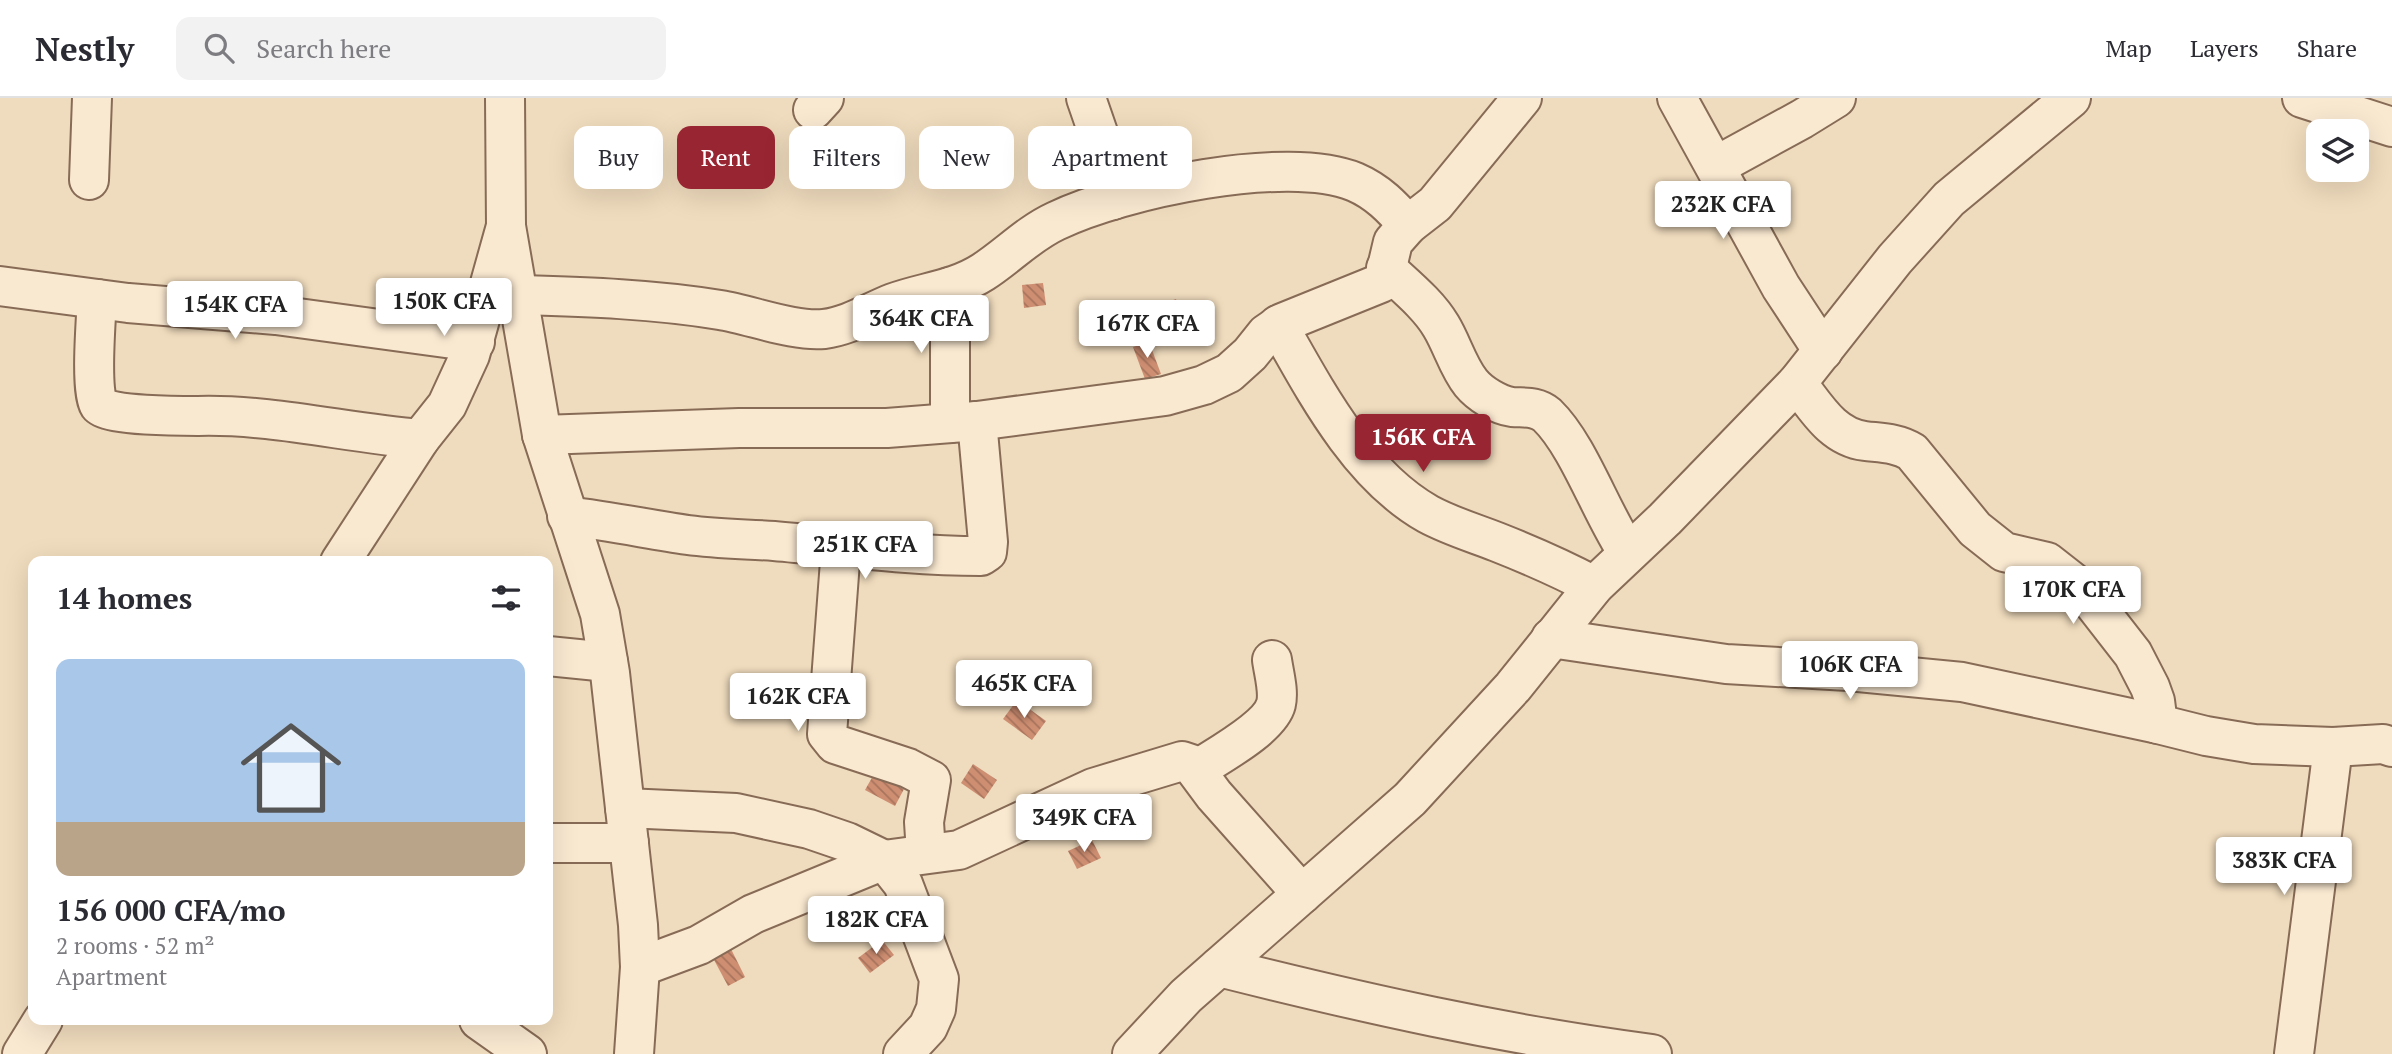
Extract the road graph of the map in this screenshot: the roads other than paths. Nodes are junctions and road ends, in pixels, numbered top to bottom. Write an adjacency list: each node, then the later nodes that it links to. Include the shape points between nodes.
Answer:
1 (92, 98): 11 (street)
2 (505, 98): 14 (street)
3 (1086, 98): 12 (street, via 1105,153)
4 (1522, 98): 13 (street, via 1435,204)
5 (1677, 98): 10 (street)
6 (1836, 98): 10 (street)
7 (2071, 98): 22 (street, via 1949,199)
8 (2302, 98): 9 (street)
9 (2392, 127)
10 (1716, 166): 22 (street, via 1781,286)
11 (89, 180)
12 (1113, 200): 13 (street, via 1228,176 1310,172 1371,190); 17 (street, via 1036,231 984,272)
13 (1408, 225): 15 (street, via 1393,242)
14 (506, 226): 18 (street); 21 (street)
15 (1386, 268): 20 (street, via 1384,280 1376,285); 29 (street, via 1439,323 1475,387 1500,404 1538,409 1554,423)
16 (0, 286): 19 (street)
17 (950, 287): 18 (street, via 893,303 839,326 811,330 720,310); 24 (street)
18 (520, 295): 25 (street)
19 (97, 299): 21 (street, via 276,314); 26 (street, via 95,379 97,402 104,409 143,415 250,417)
20 (1278, 325): 24 (street, via 1229,373 1204,386 1165,396); 31 (street, via 1343,433 1390,488 1428,514 1557,566)
21 (474, 342): 26 (street, via 447,405)
22 (1823, 351): 23 (street)
23 (1797, 383): 29 (street); 36 (street, via 1827,422 1845,435 1912,452 1975,528 2004,552 2047,562 2084,591 2133,654 2150,687)
24 (964, 422): 25 (street, via 887,428); 28 (street, via 988,550 983,555 951,556)
25 (542, 435): 27 (street)
26 (420, 439): 30 (street)
27 (567, 516): 28 (street, via 688,535); 35 (street, via 600,614)
28 (841, 548): 42 (street, via 827,734 835,744 931,780)
29 (1628, 553): 31 (street)
30 (344, 556)
31 (1594, 586): 32 (street)
32 (1550, 638): 36 (street, via 1726,664 1962,682); 44 (street, via 1513,687 1410,799)
33 (553, 656): 35 (street)
34 (1272, 660): 39 (street, via 1277,696 1268,721)
35 (608, 662): 40 (street)
36 (2158, 724): 38 (street, via 2254,744)
37 (2389, 741): 38 (street)
38 (2333, 747): 55 (street)
39 (1196, 770): 42 (street, via 1182,761 1093,788 969,846); 44 (street)
40 (627, 826): 41 (street); 43 (street, via 736,813 809,829); 45 (street)
41 (553, 842)
42 (926, 853): 43 (street)
43 (884, 860): 45 (street, via 753,914 699,945); 52 (street, via 903,884 939,979 936,1009 928,1027)
44 (1302, 894): 46 (street)
45 (640, 967): 51 (street)
46 (1219, 967): 53 (street); 54 (street, via 1423,1016)
47 (40, 1025): 49 (street)
48 (486, 1025): 50 (street)
49 (22, 1054)
50 (527, 1054)
51 (634, 1054)
52 (903, 1054)
53 (1132, 1054)
54 (1652, 1054)
55 (2294, 1054)

